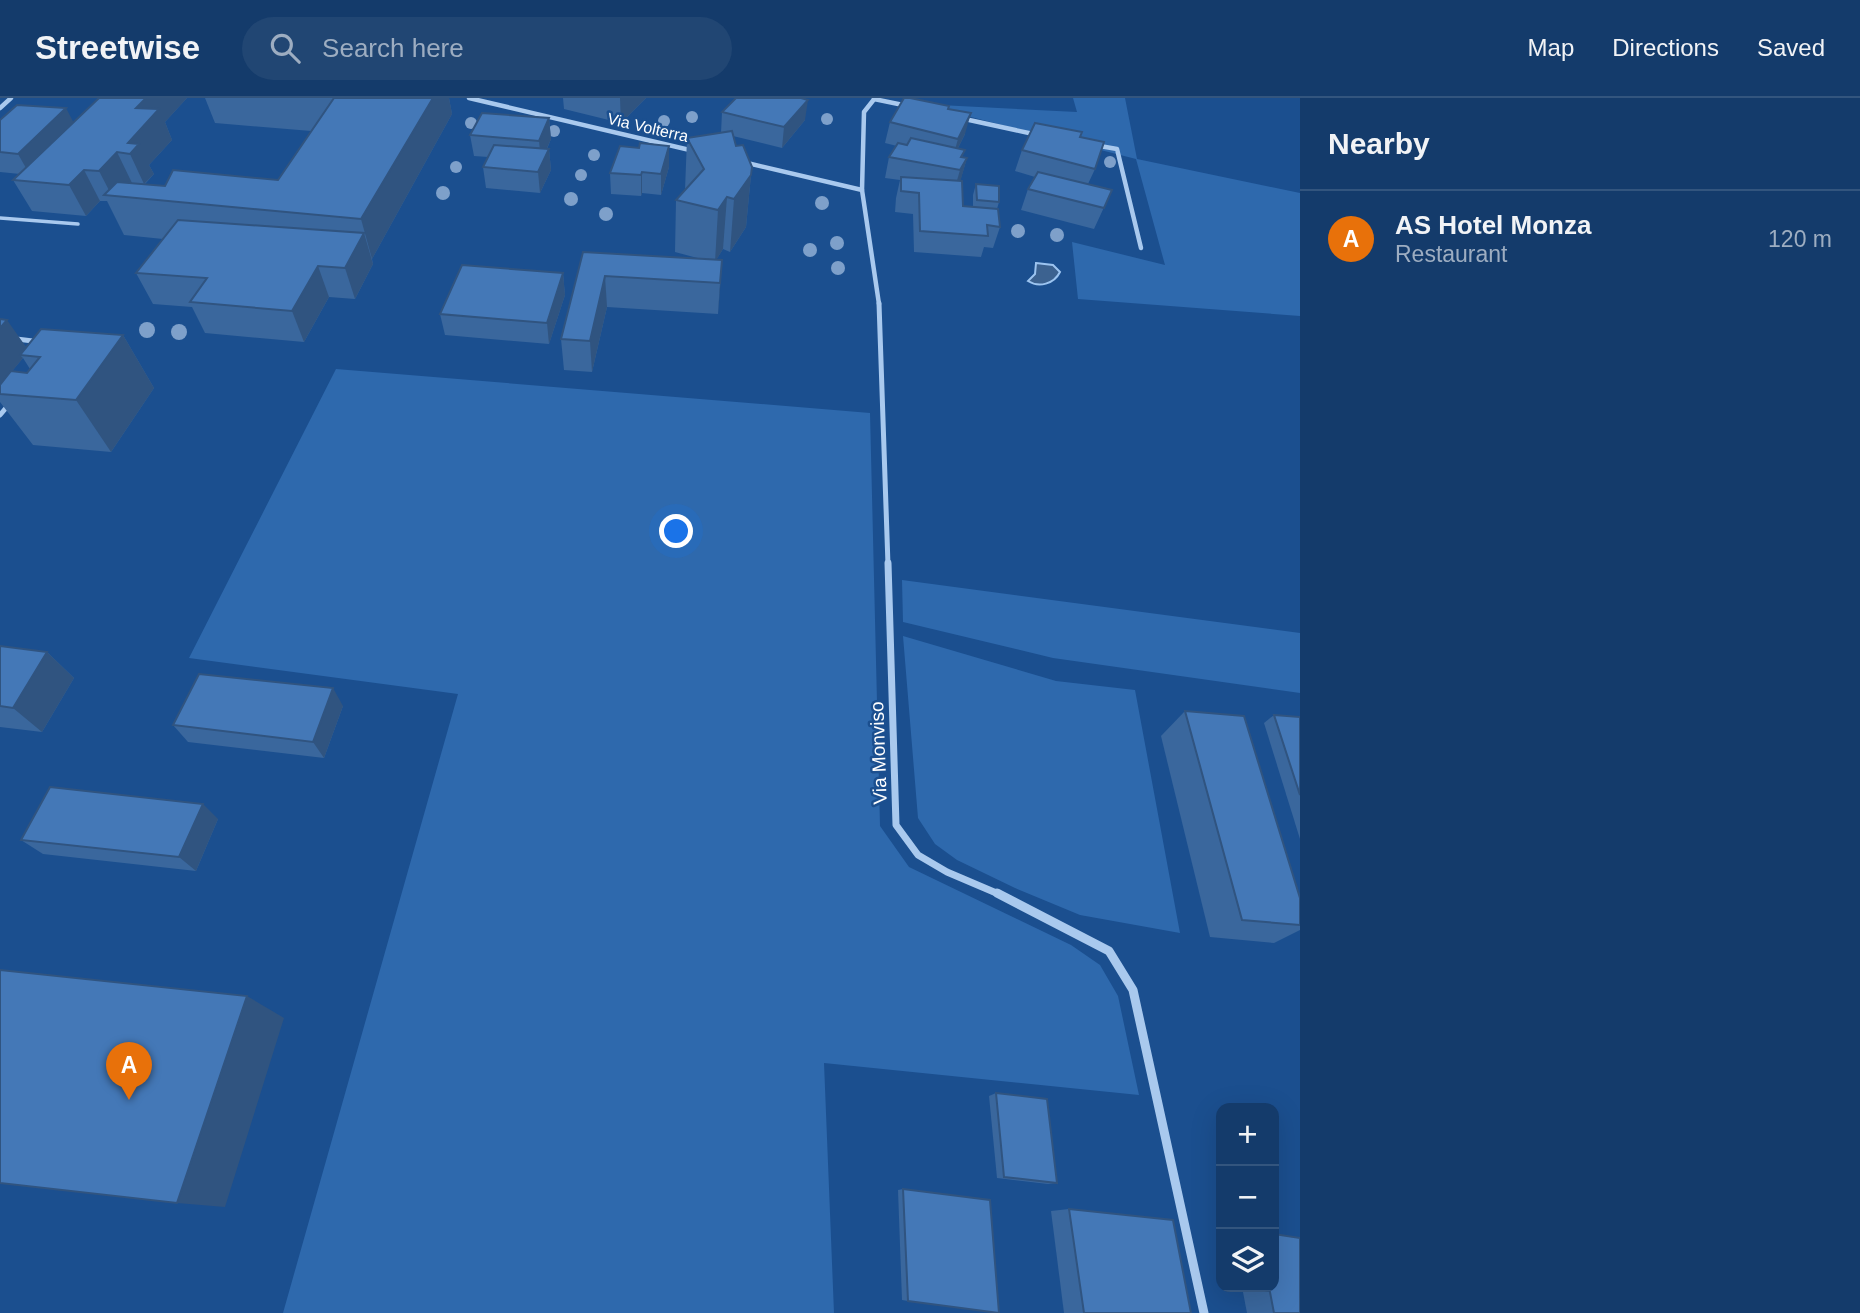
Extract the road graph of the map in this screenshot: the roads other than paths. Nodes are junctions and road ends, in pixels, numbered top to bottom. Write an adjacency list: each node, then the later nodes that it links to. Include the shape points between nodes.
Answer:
1 (11, 98): 5 (street)
2 (469, 98): 9 (street, Via Volterra)
3 (874, 98): 4 (street, Via Monviso); 11 (street, Via Monviso, via 864,112)
4 (913, 107)
5 (0, 108)
6 (951, 116): 7 (street)
7 (1040, 135)
8 (1091, 145): 14 (street, via 1116,149)
9 (706, 154)
10 (733, 160): 11 (street)
11 (862, 190): 19 (street, Via Monviso, via 880,310 896,825 918,856 1108,951 1133,990)
12 (0, 218): 13 (lane)
13 (78, 224)
14 (1141, 248)
15 (0, 337): 16 (street)
16 (52, 346)
17 (15, 397): 18 (street)
18 (0, 415)
19 (1204, 1313)

